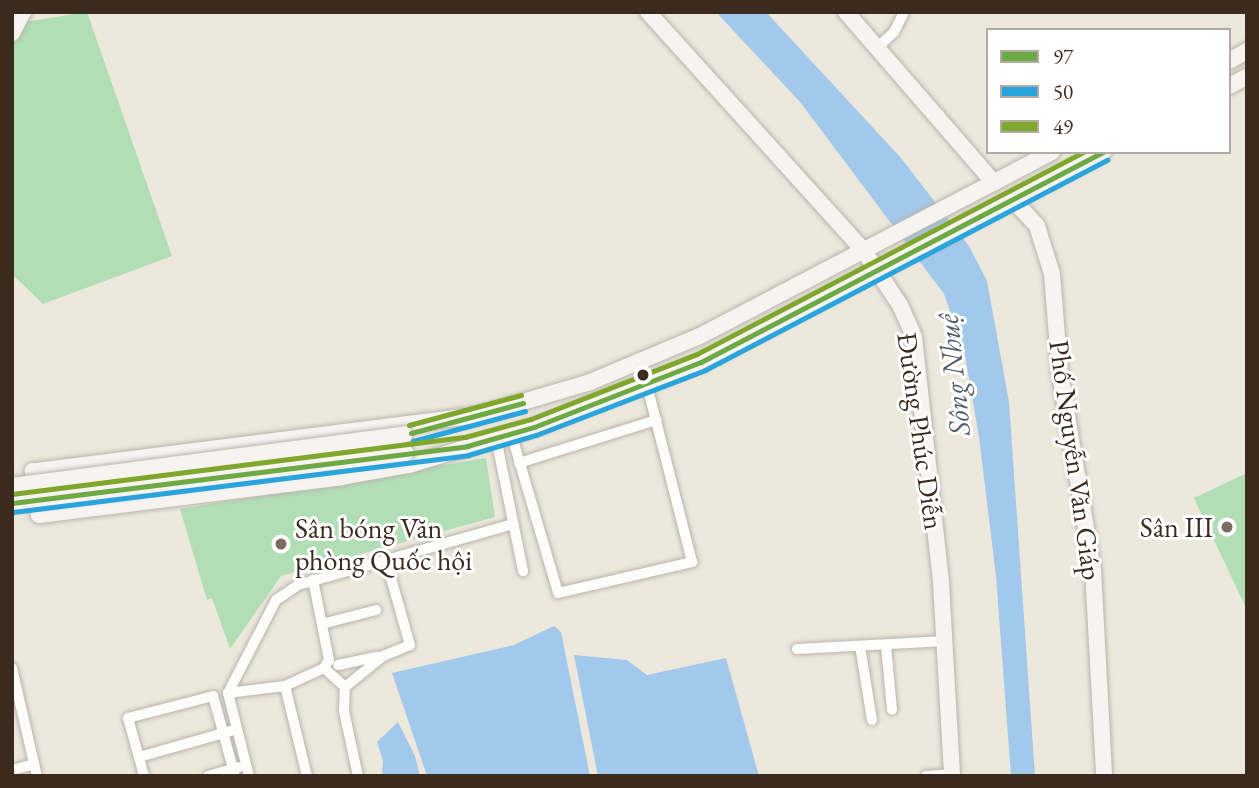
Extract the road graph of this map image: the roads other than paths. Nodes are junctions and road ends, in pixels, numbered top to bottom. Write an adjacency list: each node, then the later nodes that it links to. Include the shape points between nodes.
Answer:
1 (23, 12): 5 (main road)
2 (648, 12): 15 (main road, Đường Phúc Diễn)
3 (846, 12): 6 (main road)
4 (904, 12): 6 (street, via 894,32)
5 (12, 33)
6 (879, 46): 13 (main road)
7 (1247, 51): 8 (main road)
8 (1231, 60)
9 (1247, 77): 10 (main road)
10 (1231, 85)
11 (1048, 154): 13 (main road)
12 (1099, 154): 14 (main road)
13 (994, 183): 15 (main road)
14 (1012, 199): 16 (main road); 57 (main road, Phố Nguyễn Văn Giáp, via 1037,226 1052,274 1062,386 1093,570)
15 (870, 248): 16 (main road, Đường Phúc Diễn); 18 (main road, via 634,365)
16 (884, 267): 17 (main road); 31 (main road, Đường Phúc Diễn, via 914,337)
17 (647, 386): 19 (street); 20 (main road)
18 (480, 415): 21 (main road, via 33,471 39,515 342,477 409,465); 23 (main road, bridge, via 405,434)
19 (656, 421): 22 (street); 22 (street, via 692,562 558,593)
20 (503, 435): 21 (main road); 22 (street); 25 (street)
21 (467, 446): 24 (main road, bridge)
22 (519, 463)
23 (12, 486)
24 (12, 503)
25 (513, 524): 26 (street); 27 (street)
26 (386, 560): 28 (street); 35 (street, via 410,645)
27 (523, 571)
28 (313, 580): 30 (street); 41 (street, via 276,600)
29 (376, 610): 30 (street)
30 (322, 624): 36 (street)
31 (946, 641): 33 (street); 51 (main road, Đường Phúc Diễn)
32 (860, 646): 33 (street); 34 (street); 43 (street)
33 (886, 646): 42 (street)
34 (797, 649)
35 (383, 656): 36 (street); 38 (street)
36 (331, 664): 38 (street); 39 (street); 40 (street)
37 (12, 668): 48 (street)
38 (355, 674): 40 (street)
39 (285, 686): 41 (street); 54 (street)
40 (345, 687): 55 (street, via 344,711)
41 (228, 693): 44 (street)
42 (892, 710)
43 (872, 720)
44 (237, 730): 45 (street); 49 (street)
45 (224, 733): 46 (street); 46 (street, via 214,695 128,718); 50 (street)
46 (139, 757): 52 (street)
47 (12, 770): 48 (street)
48 (36, 770)
49 (248, 770): 50 (street)
50 (234, 772): 53 (street)
51 (952, 775): 56 (street)
52 (144, 776)
53 (208, 776)
54 (307, 776)
55 (358, 776)
56 (926, 776)
57 (1104, 776)

